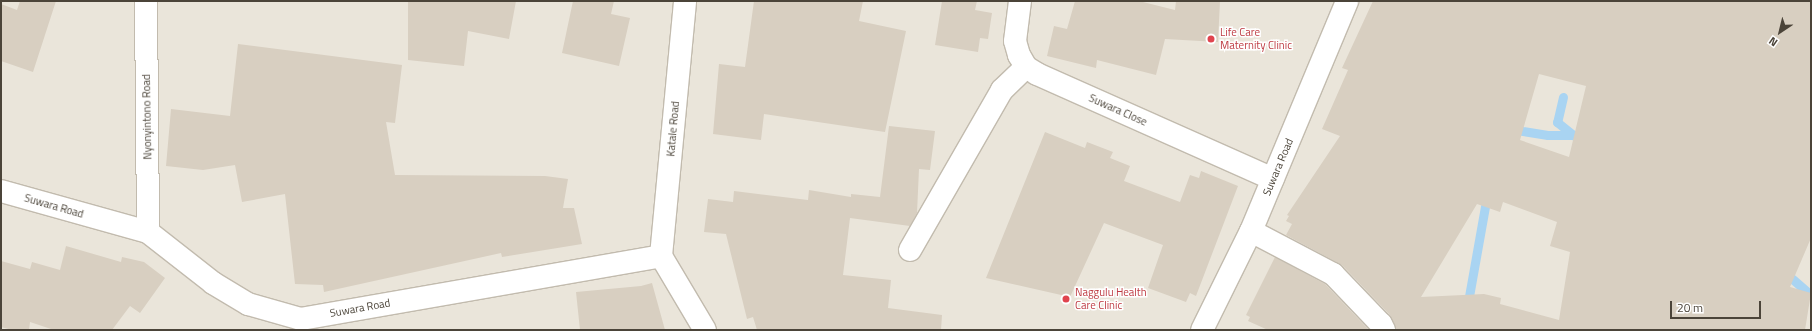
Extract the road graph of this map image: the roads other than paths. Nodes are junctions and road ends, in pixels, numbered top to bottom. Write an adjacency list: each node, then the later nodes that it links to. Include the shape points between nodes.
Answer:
1 (146, 1): 9 (street, Nyonyintono Road)
2 (685, 1): 11 (street, Katale Road)
3 (1020, 1): 5 (street, via 1015,41)
4 (1347, 1): 6 (street, Suwara Road)
5 (1026, 67): 6 (street, Suwara Close); 10 (street, via 1002,90)
6 (1273, 179): 8 (street, Suwara Road)
7 (1, 191): 9 (street, Suwara Road)
8 (1251, 231): 13 (street, Suwara Road); 14 (street, via 1333,274)
9 (148, 232): 11 (street, Suwara Road, via 213,283 248,304 301,319)
10 (910, 250)
11 (661, 256): 12 (street)
12 (705, 330)
13 (1202, 330)
14 (1384, 330)

